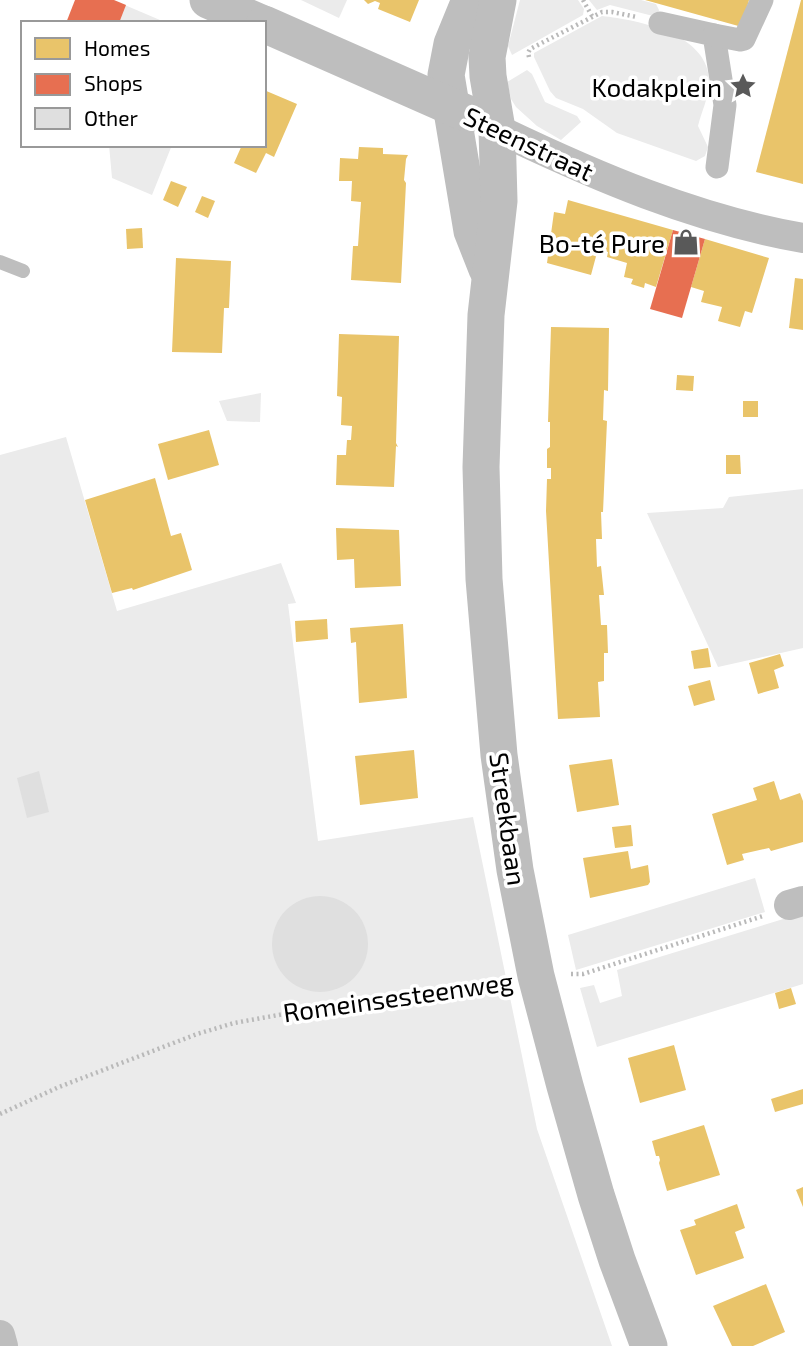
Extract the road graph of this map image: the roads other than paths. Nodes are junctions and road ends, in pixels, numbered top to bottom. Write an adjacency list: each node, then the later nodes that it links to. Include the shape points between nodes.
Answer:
1 (208, 0): 5 (street, Steenstraat)
2 (470, 0): 9 (street, Streekbaan, via 447,61)
3 (498, 0): 10 (street, Streekbaan, via 487,57)
4 (762, 0): 8 (street, via 744,39)
5 (258, 21)
6 (660, 23): 8 (street)
7 (266, 24): 9 (street, Steenstraat)
8 (714, 36): 11 (street, via 724,105)
9 (451, 106): 10 (street, Steenstraat); 15 (street, Streekbaan, via 472,231)
10 (497, 129): 12 (street, Steenstraat, via 654,198); 15 (street, Streekbaan, via 499,201)
11 (718, 167)
12 (803, 238)
13 (0, 262): 14 (lane)
14 (23, 271)
15 (489, 274): 18 (street, Streekbaan, via 481,467 484,579 499,755 515,870 565,1086 596,1195)
16 (0, 1335): 17 (street)
17 (4, 1346)
18 (649, 1346)

